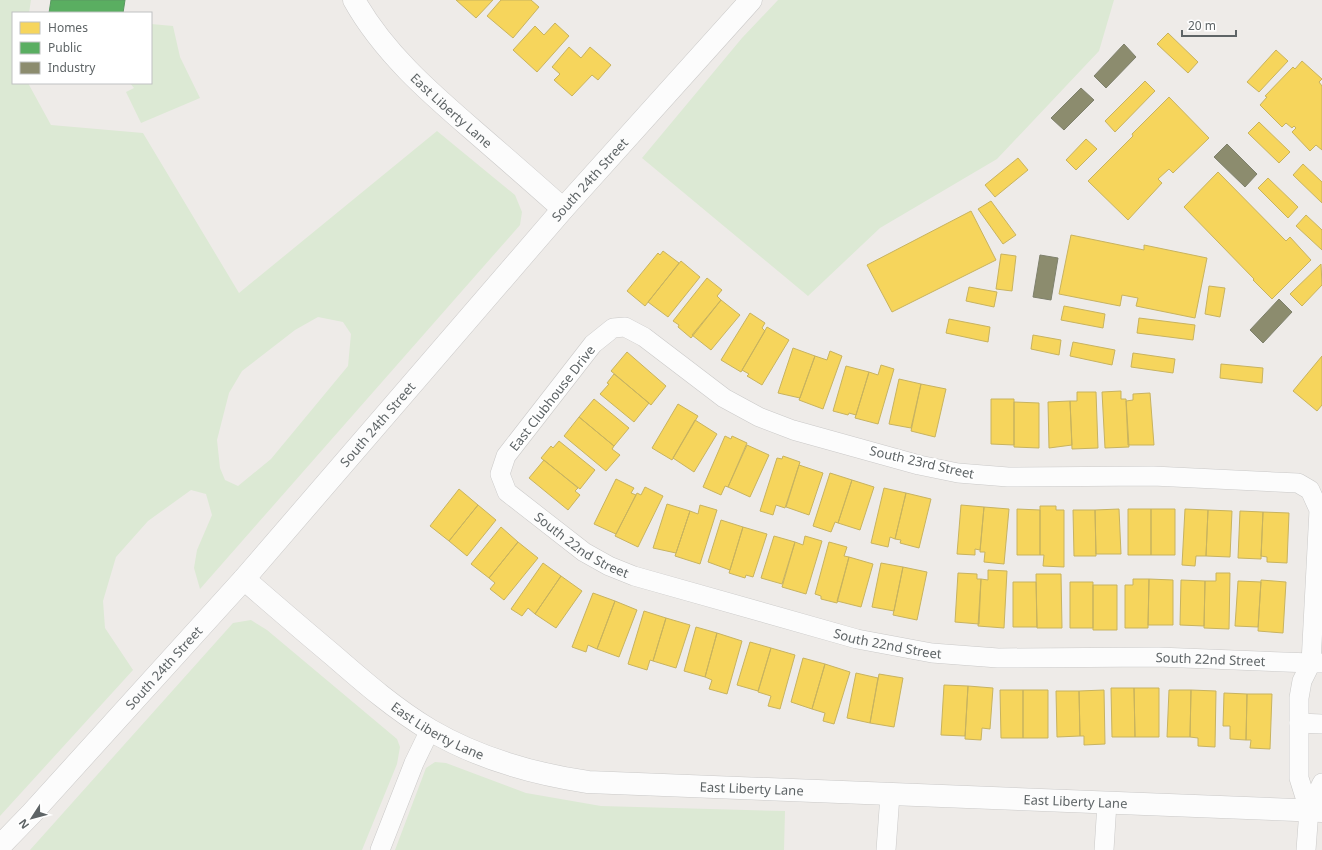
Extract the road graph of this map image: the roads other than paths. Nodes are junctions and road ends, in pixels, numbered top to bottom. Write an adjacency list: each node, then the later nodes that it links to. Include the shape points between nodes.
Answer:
1 (354, 0): 3 (street, East Liberty Lane, via 407,71)
2 (751, 0): 3 (street, South 24th Street)
3 (563, 208): 6 (street, South 24th Street)
4 (613, 328): 5 (street, East Clubhouse Drive, via 594,344 506,456); 7 (street, South 23rd Street, via 626,327 644,337 724,398 776,424 919,465 958,473 1008,477 1161,476 1298,483 1310,490 1319,510)
5 (500, 474): 7 (street, South 22nd Street, via 507,492 584,552 609,566 634,576 857,639 919,651 998,658 1158,657)
6 (244, 579): 11 (street, East Liberty Lane, via 379,695); 17 (street, South 24th Street)
7 (1317, 663): 8 (street); 9 (street, via 1302,681)
8 (1322, 680)
9 (1299, 724): 10 (street); 15 (street, via 1299,778)
10 (1322, 724)
11 (430, 730): 13 (street, East Liberty Lane, via 515,767 588,782); 19 (street, via 414,763)
12 (1322, 783): 15 (street)
13 (890, 795): 14 (street, East Liberty Lane); 16 (street)
14 (1108, 803): 15 (street, East Liberty Lane); 18 (street)
15 (1315, 810): 20 (street)
16 (886, 842)
17 (0, 846)
18 (1104, 848)
19 (380, 850)
20 (1306, 850)

